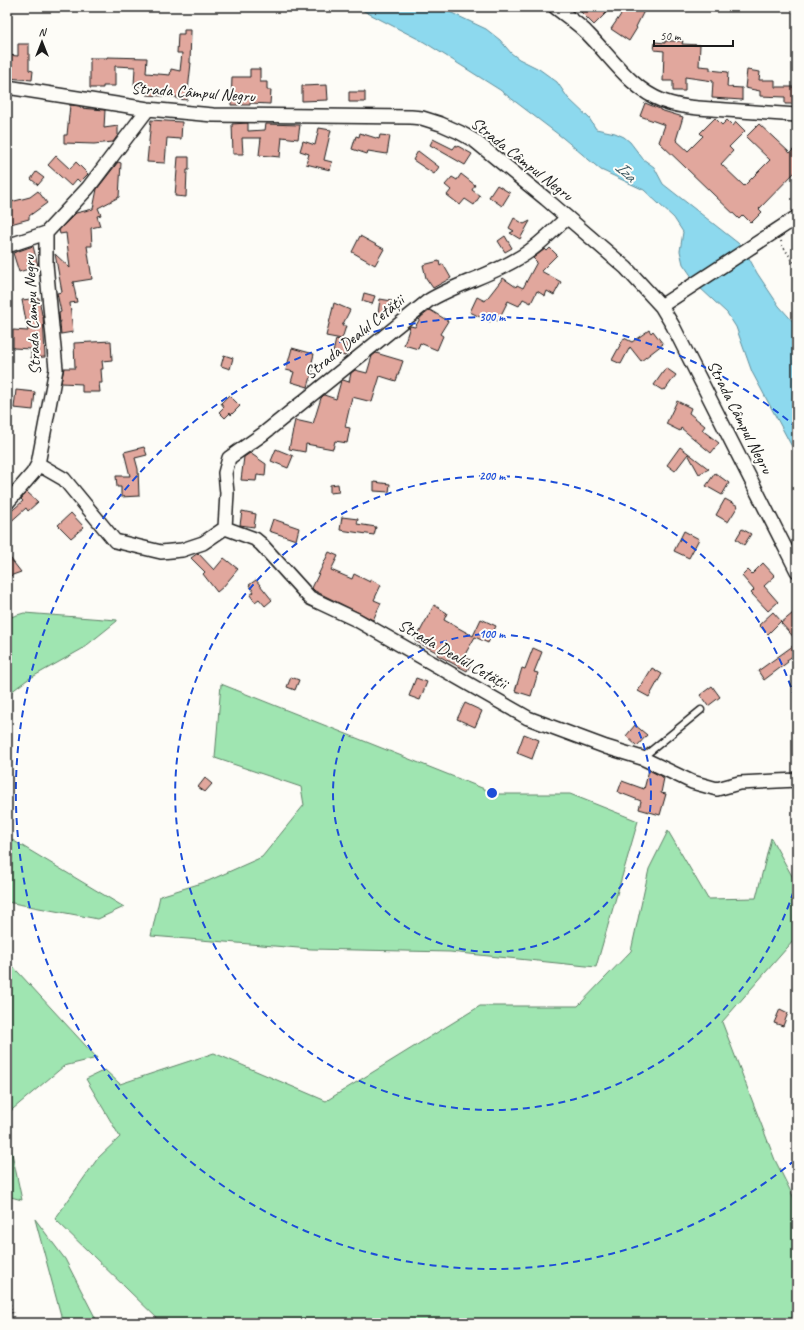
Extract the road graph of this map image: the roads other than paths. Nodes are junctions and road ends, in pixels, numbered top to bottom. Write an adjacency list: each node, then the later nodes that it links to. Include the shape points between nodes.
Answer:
1 (555, 7): 4 (street, via 587,32 635,84 662,100 698,108)
2 (7, 87): 3 (street, Strada Câmpul Negru)
3 (148, 109): 6 (street, Strada Câmpul Negru, via 213,115 400,116 432,121 475,141); 7 (street, Strada Campu Negru, via 88,188)
4 (797, 115)
5 (797, 217): 9 (street)
6 (567, 218): 9 (street, Strada Câmpul Negru, via 626,268); 12 (street, Strada Dealul Cetății, via 518,259 428,301 263,434 229,458 225,473)
7 (46, 233): 8 (street, Strada Campu Negru); 10 (street, Strada Campu Negru, via 46,264 56,369)
8 (7, 246)
9 (661, 306): 13 (street, Strada Câmpul Negru)
10 (38, 464): 11 (street, Strada Campu Negru); 12 (street, via 64,479 115,541 160,552 182,550 203,543)
11 (7, 503)
12 (225, 528): 15 (street, Strada Dealul Cetății, via 255,539 310,598 357,620 528,718)
13 (797, 571)
14 (700, 710): 15 (lane)
15 (642, 758): 16 (street, Strada Dealul Cetății, via 692,782 717,789 739,782)
16 (797, 780)

